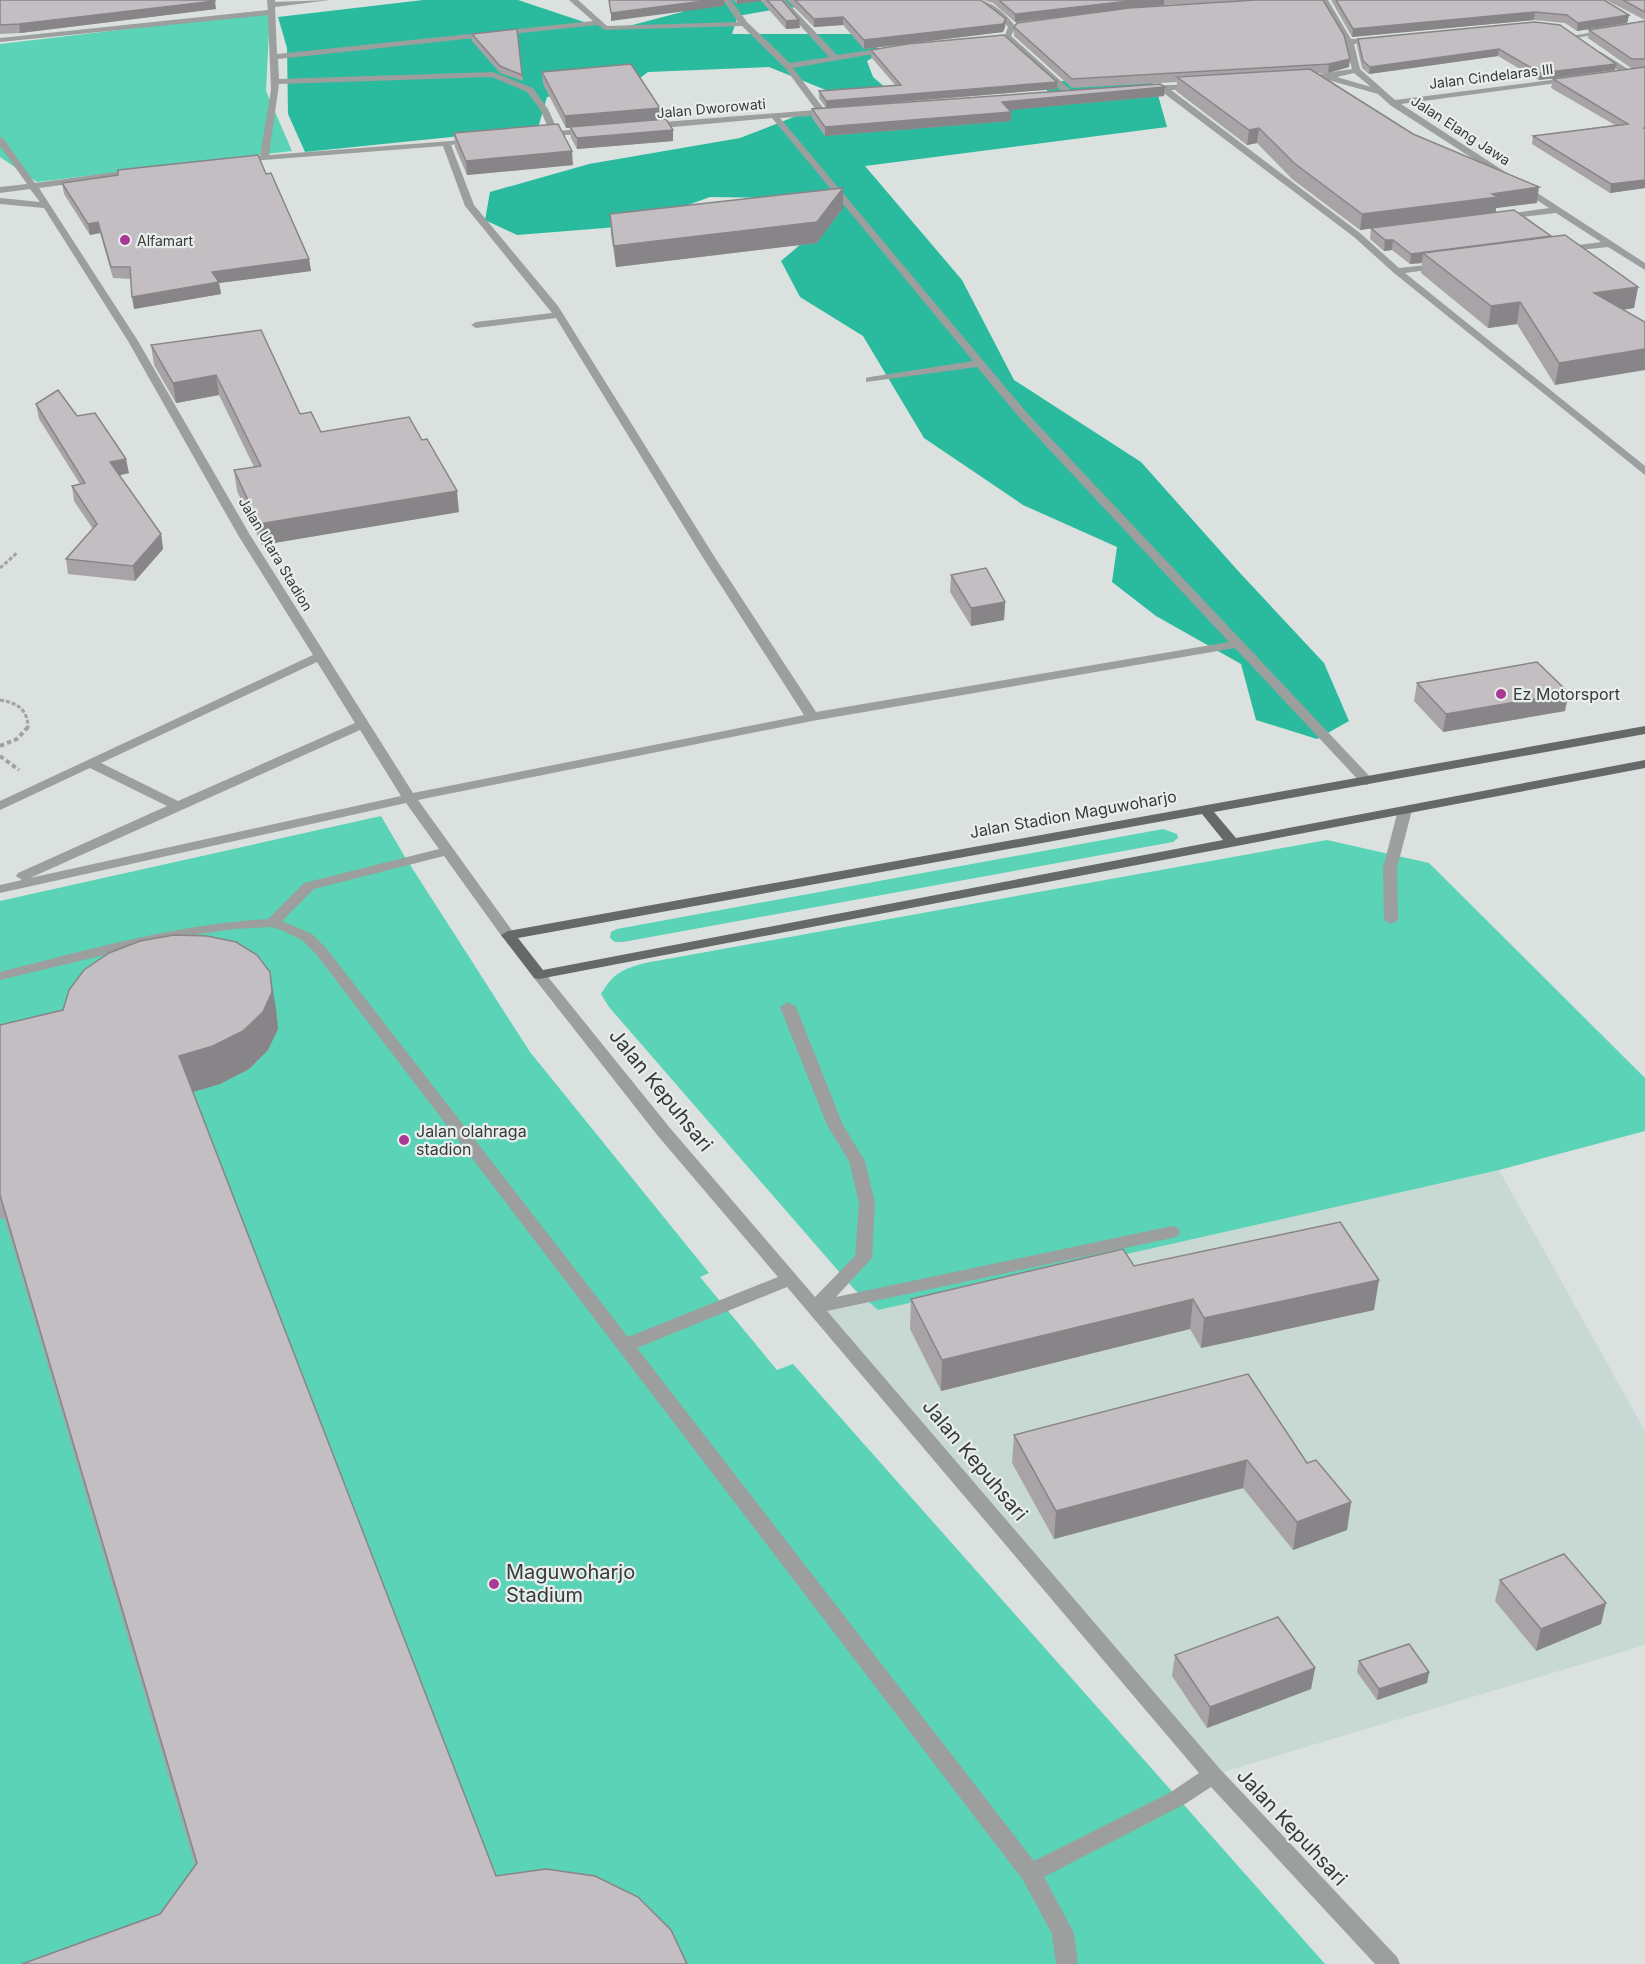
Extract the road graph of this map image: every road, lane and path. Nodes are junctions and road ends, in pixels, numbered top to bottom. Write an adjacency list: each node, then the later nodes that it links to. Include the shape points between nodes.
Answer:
1 (326, 0): 7 (street)
2 (573, 0): 9 (street)
3 (727, 0): 10 (street)
4 (781, 0): 23 (street)
5 (979, 0): 13 (street)
6 (1324, 0): 18 (street)
7 (270, 6): 17 (street); 22 (street)
8 (1630, 20): 12 (street)
9 (598, 23): 10 (street, via 617,29); 22 (street)
10 (744, 24): 24 (street)
11 (1023, 26): 13 (street)
12 (1644, 26): 19 (street, via 1572,33)
13 (1012, 27): 14 (street)
14 (1007, 36): 15 (street); 35 (street)
15 (996, 37)
16 (1383, 39): 18 (street)
17 (0, 40)
18 (1349, 42): 25 (street)
19 (1584, 42)
20 (897, 48): 23 (street)
21 (1592, 48): 26 (street, via 1632,72)
22 (273, 57): 30 (street)
23 (835, 58): 24 (street)
24 (788, 66): 40 (street)
25 (1356, 70): 27 (street); 36 (street, Jalan Elang Jawa)
26 (1617, 74)
27 (1328, 77): 29 (street); 36 (street)
28 (1582, 78): 38 (street, Jalan Cindelaras III)
29 (1292, 80)
30 (275, 82): 44 (street, via 493,74 530,90); 49 (street)
31 (1210, 85): 32 (street)
32 (1163, 88): 33 (street); 59 (street)
33 (1139, 89)
34 (1081, 92): 35 (street)
35 (1069, 93): 37 (street)
36 (1381, 93): 38 (street, Jalan Elang Jawa)
37 (1058, 94)
38 (1393, 102): 56 (street, Jalan Elang Jawa)
39 (846, 110): 40 (street, Jalan Dworowati)
40 (822, 112): 41 (street, Jalan Dworowati)
41 (774, 116): 42 (street, Jalan Dworowati); 67 (street)
42 (636, 127)
43 (601, 130): 44 (street)
44 (555, 134): 45 (street)
45 (533, 136)
46 (489, 139): 48 (street)
47 (0, 140): 52 (street, Jalan Utara Stadion)
48 (446, 143): 49 (street); 65 (street, via 470,206)
49 (264, 157): 50 (street)
50 (229, 161)
51 (148, 171): 52 (street)
52 (32, 185): 53 (street); 55 (street, Jalan Utara Stadion)
53 (0, 190)
54 (0, 201): 55 (street)
55 (47, 206): 73 (street, Jalan Utara Stadion, via 133,341 244,535)
56 (1558, 210): 57 (street); 60 (street, Jalan Elang Jawa)
57 (1490, 219)
58 (1368, 234): 59 (street)
59 (1357, 235): 64 (street)
60 (1610, 244): 61 (street); 63 (street, Jalan Elang Jawa)
61 (1551, 251)
62 (1457, 264): 64 (street)
63 (1645, 267)
64 (1397, 271): 69 (street)
65 (559, 315): 66 (street); 75 (street)
66 (476, 325)
67 (980, 363): 68 (street); 72 (street, via 1023,415)
68 (870, 380)
69 (1645, 472)
70 (16, 553): 71 (path)
71 (0, 568)
72 (1238, 644): 75 (street); 81 (street)
73 (320, 656): 76 (street, Jalan Utara Stadion); 79 (street)
74 (0, 700): 78 (path, via 19,704 28,713 29,727 17,739)
75 (812, 717): 82 (street)
76 (363, 724): 82 (street, Jalan Utara Stadion); 84 (street)
77 (1645, 730): 81 (main road, Jalan Stadion Maguwoharjo)
78 (0, 746)
79 (90, 763): 83 (street); 84 (street)
80 (1645, 764): 86 (main road)
81 (1367, 780): 85 (main road, Jalan Stadion Maguwoharjo)
82 (409, 798): 88 (street, Jalan Utara Stadion); 89 (street)
83 (0, 806)
84 (179, 807): 89 (street)
85 (1205, 809): 87 (main road); 92 (main road, Jalan Stadion Maguwoharjo)
86 (1405, 810): 87 (main road); 90 (street, via 1390,868)
87 (1232, 842): 93 (main road)
88 (447, 851): 91 (street, via 309,886); 92 (street, Jalan Utara Stadion)
89 (0, 888)
90 (1391, 920)
91 (272, 923): 94 (street, via 175,934); 99 (street, via 307,937 321,951)
92 (508, 935): 93 (main road, Jalan Utara Stadion)
93 (539, 975): 97 (street, Jalan Kepuhsari, via 664,1132)
94 (0, 976)
95 (788, 1007): 98 (street, via 835,1125 857,1161 867,1203 863,1258)
96 (1172, 1232): 98 (street)
97 (791, 1278): 98 (street, Jalan Kepuhsari); 99 (street)
98 (816, 1307): 100 (street, Jalan Kepuhsari)
99 (627, 1345): 101 (street)
100 (1213, 1775): 101 (street, via 1178,1798); 103 (street, Jalan Kepuhsari)
101 (1031, 1873): 102 (street, via 1064,1932)
102 (1068, 1964)
103 (1389, 1964)

